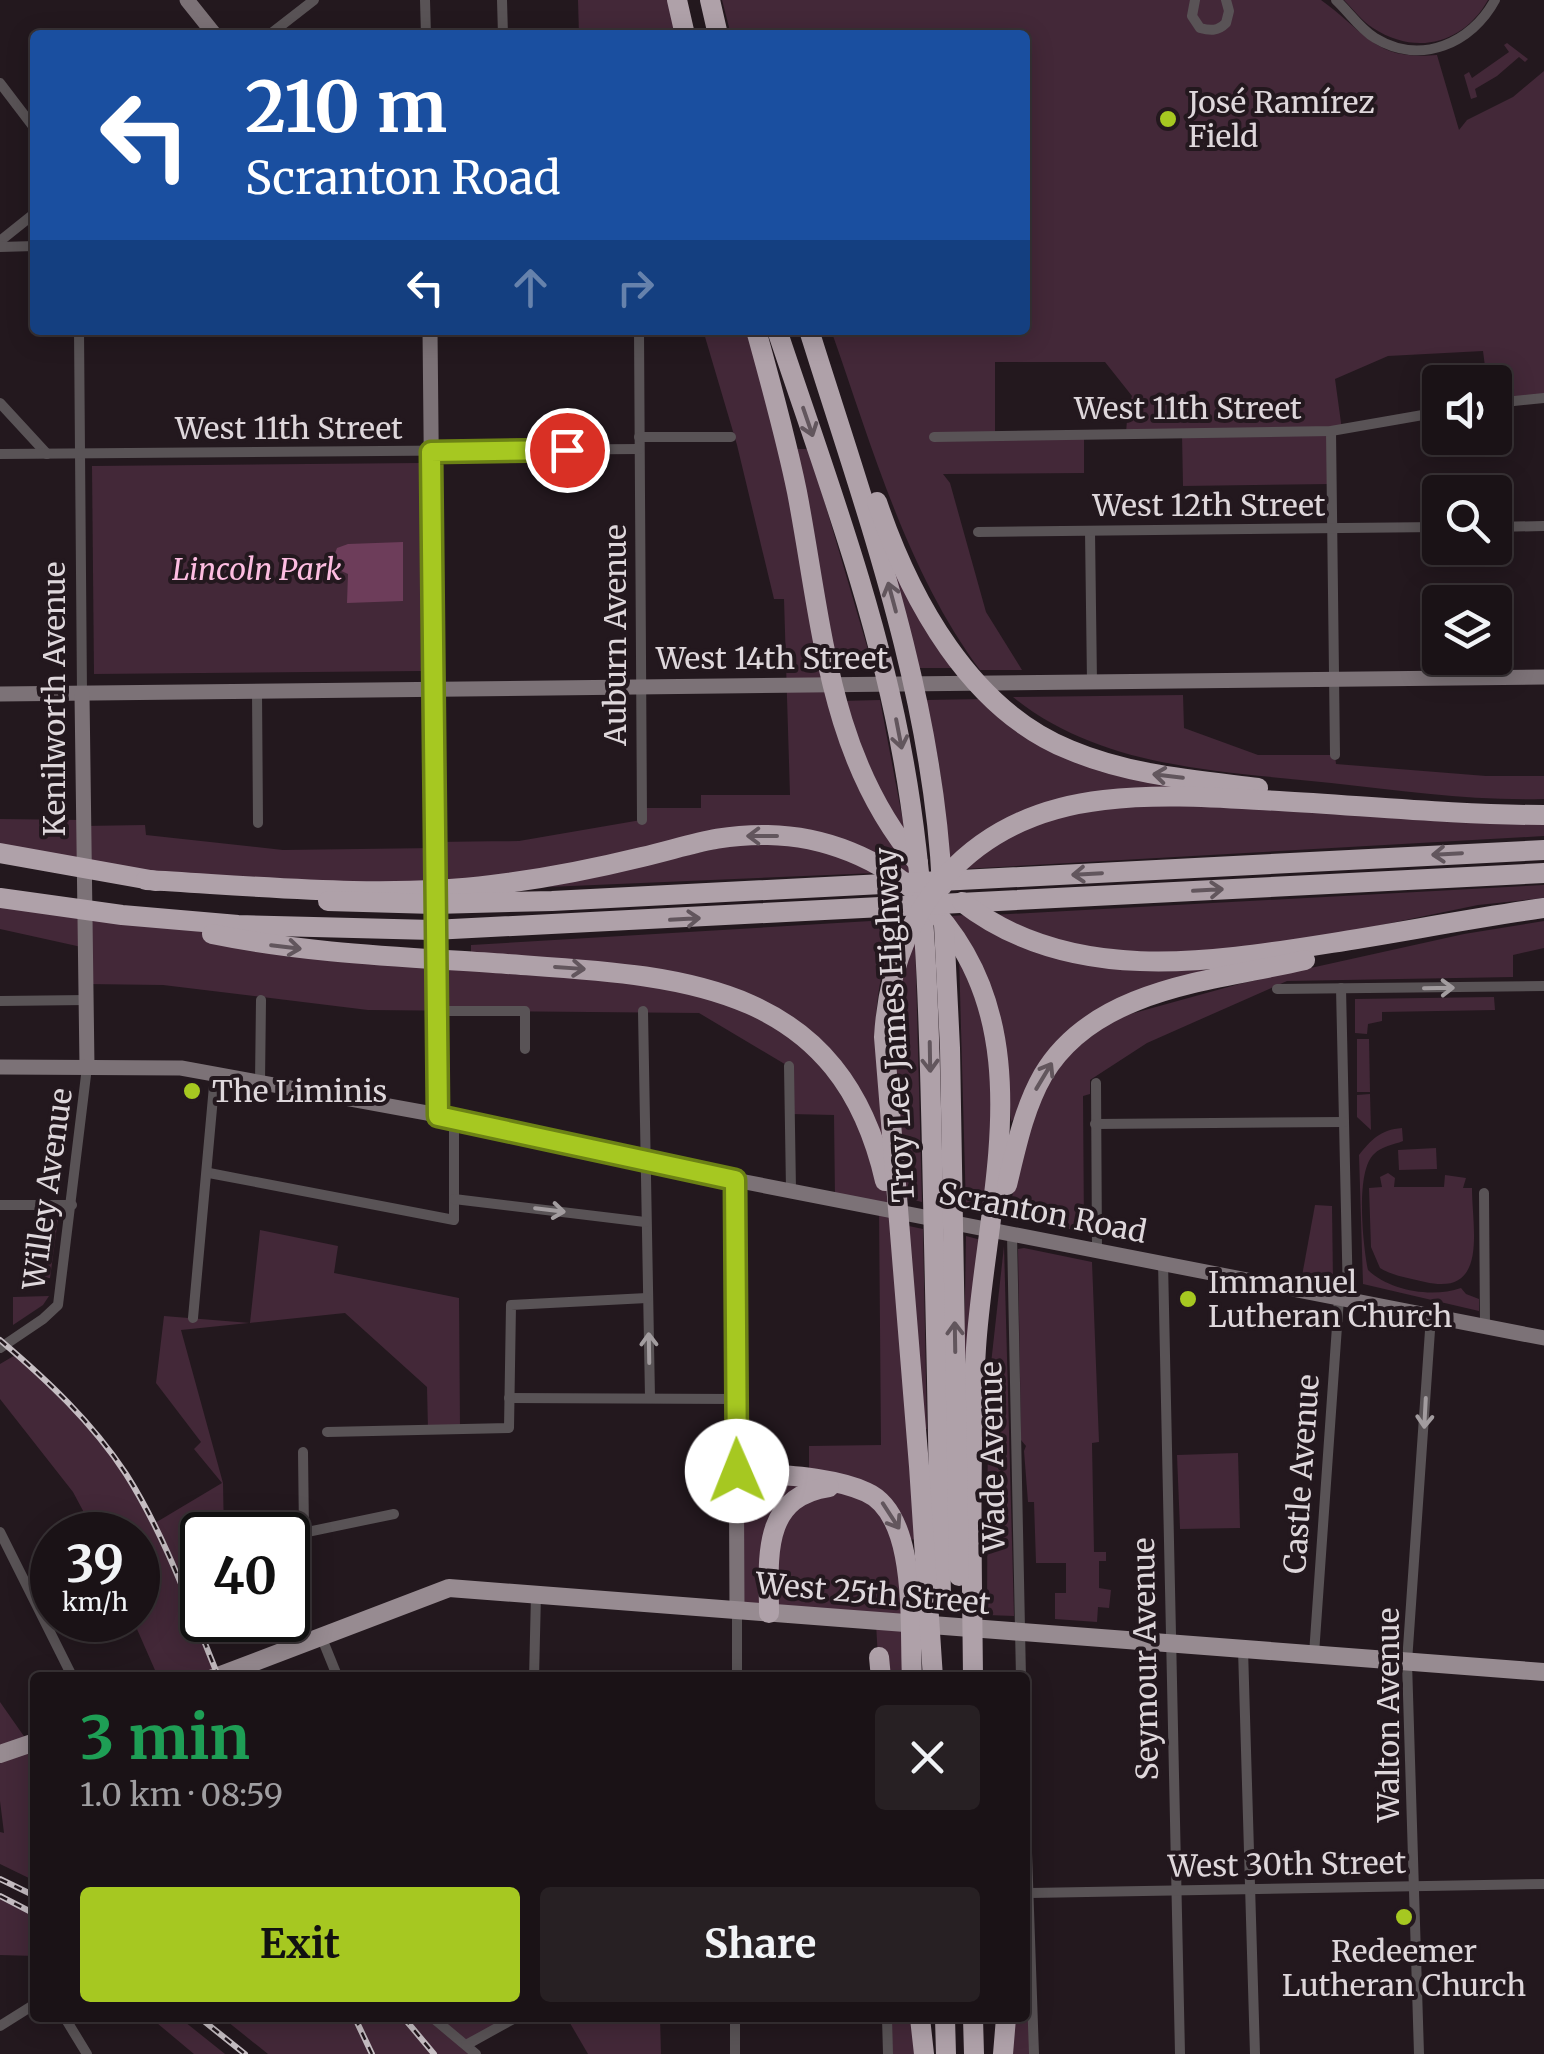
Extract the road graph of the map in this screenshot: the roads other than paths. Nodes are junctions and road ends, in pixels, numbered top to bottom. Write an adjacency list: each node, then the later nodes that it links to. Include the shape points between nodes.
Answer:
1 (187, 0): 10 (street)
2 (314, 0): 11 (street)
3 (425, 0): 12 (street)
4 (502, 0): 13 (street)
5 (710, 0): 14 (highway)
6 (1195, 0): 7 (street, via 1192,16 1209,31 1226,23)
7 (1226, 0)
8 (1336, 0): 9 (street, via 1374,38 1418,50 1458,41)
9 (1495, 0)
10 (211, 30)
11 (275, 30)
12 (426, 30)
13 (503, 30)
14 (717, 30)
15 (0, 84): 16 (street)
16 (30, 123)
17 (30, 217): 18 (street)
18 (0, 244): 19 (street)
19 (30, 246)
20 (79, 335): 38 (street, Kenilworth Avenue)
21 (430, 335): 35 (street)
22 (638, 335): 34 (street, Auburn Avenue)
23 (757, 335): 65 (highway, via 797,493 838,714 866,783 902,844 953,894 1000,927 1084,956 1170,962 1263,955)
24 (779, 335): 134 (highway, Troy Lee James Highway, one-way to 134, via 872,618 918,862 927,960)
25 (811, 335): 135 (highway, Troy Lee James Highway, one-way to 25, via 950,1048 934,791 890,590)
26 (820, 335): 54 (highway, one-way to 26, via 1150,774 1072,751 1006,712 951,650 894,548)
27 (1544, 398): 28 (street)
28 (1512, 401)
29 (0, 403): 37 (street)
30 (1422, 415): 31 (street, West 11th Street)
31 (1331, 432): 33 (street, West 11th Street); 42 (street)
32 (731, 437): 34 (street, West 11th Street)
33 (934, 437)
34 (639, 443): 35 (street, West 11th Street); 48 (street, Auburn Avenue)
35 (431, 452): 38 (street, West 11th Street); 49 (street)
36 (0, 454): 37 (street, West 11th Street)
37 (48, 454): 38 (street, West 11th Street)
38 (80, 454): 52 (street, Kenilworth Avenue)
39 (1512, 526): 40 (street)
40 (1544, 526)
41 (1422, 527): 42 (street, West 12th Street)
42 (1332, 529): 43 (street, West 12th Street); 46 (street)
43 (1090, 531): 44 (street, West 12th Street); 47 (street)
44 (978, 532)
45 (1544, 676): 46 (street, West 14th Street)
46 (1334, 680): 47 (street, West 14th Street); 53 (street)
47 (1092, 683): 48 (street, West 14th Street)
48 (640, 686): 49 (street, West 14th Street); 56 (street, Auburn Avenue)
49 (435, 690): 50 (street, West 14th Street); 72 (street)
50 (257, 692): 52 (street, West 14th Street); 57 (street)
51 (0, 694): 52 (street, West 14th Street)
52 (82, 694): 69 (street, Kenilworth Avenue)
53 (1335, 755)
54 (1403, 809): 55 (highway); 100 (highway, via 1187,796 1105,800 1035,816 973,850 929,895 897,959 884,1038)
55 (1544, 815)
56 (642, 820)
57 (258, 823)
58 (1544, 850): 61 (highway, one-way to 61, via 826,888)
59 (0, 853): 61 (highway, via 146,880 337,902)
60 (1544, 873): 64 (highway, one-way to 60, via 238,925 483,928)
61 (477, 895): 113 (highway, one-way to 61, via 976,1348 1001,1131 999,1060 972,965 948,926 911,888 857,854 786,836 714,837)
62 (0, 898): 64 (highway)
63 (1544, 908): 65 (highway)
64 (122, 915): 100 (highway, one-way to 100, via 249,942 628,973 698,984 753,1004 809,1043 846,1087 874,1140)
65 (1431, 928): 113 (highway, one-way to 65, via 1000,1217 1026,1114 1058,1055 1102,1016 1133,1002)
66 (1544, 986): 67 (street, one-way to 66)
67 (1341, 988): 68 (street); 82 (street, Castle Avenue)
68 (1277, 989)
69 (87, 1000): 71 (street); 77 (street, Kenilworth Avenue)
70 (261, 1000): 79 (street)
71 (0, 1001)
72 (437, 1012): 74 (street, via 525,1011); 81 (street)
73 (643, 1012): 84 (street)
74 (525, 1049)
75 (788, 1066): 87 (street)
76 (0, 1067): 77 (street, Scranton Road)
77 (87, 1067): 78 (street, Scranton Road); 91 (street, Willey Avenue)
78 (215, 1075): 79 (street, Scranton Road); 85 (street)
79 (260, 1082): 81 (street, Scranton Road)
80 (1096, 1083): 83 (street)
81 (446, 1118): 84 (street, Scranton Road); 89 (street)
82 (1344, 1122): 83 (street); 97 (street, Castle Avenue)
83 (1096, 1124): 94 (street)
84 (644, 1160): 86 (street, Scranton Road); 92 (street)
85 (208, 1173): 89 (street, via 454,1220); 99 (street)
86 (735, 1180): 87 (street, Scranton Road); 106 (street)
87 (790, 1190): 93 (street, Scranton Road)
88 (1484, 1193): 101 (street)
89 (454, 1198): 92 (street, one-way to 92)
90 (0, 1205): 91 (street)
91 (72, 1205): 103 (street, Willey Avenue, via 58,1304)
92 (645, 1222): 96 (street)
93 (1008, 1234): 94 (street, Scranton Road); 120 (street, Wade Avenue)
94 (1096, 1249): 95 (street, Scranton Road)
95 (1163, 1262): 97 (street, Scranton Road); 122 (street, Seymour Avenue)
96 (648, 1298): 104 (street, via 511,1305); 105 (street, one-way to 96)
97 (1343, 1299): 98 (street, Scranton Road); 124 (street, Castle Avenue)
98 (1431, 1316): 101 (street, Scranton Road); 125 (street, Walton Avenue, one-way to 125)
99 (193, 1318)
100 (905, 1321): 133 (highway)
101 (1485, 1326): 102 (street, Scranton Road)
102 (1544, 1338)
103 (0, 1348)
104 (509, 1398): 105 (street); 107 (street, via 509,1428)
105 (650, 1398): 106 (street)
106 (736, 1399): 109 (street)
107 (327, 1432)
108 (303, 1452): 111 (street)
109 (737, 1471): 110 (highway); 117 (street)
110 (846, 1485): 118 (highway, via 796,1498 777,1521 769,1553); 132 (highway, one-way to 132, via 876,1497 898,1523 906,1555)
111 (304, 1512)
112 (394, 1514): 114 (street)
113 (973, 1515): 136 (highway)
114 (310, 1530)
115 (0, 1532): 127 (street)
116 (536, 1594): 117 (main road, West 25th Street); 121 (main road, West 25th Street, via 449,1588); 130 (street)
117 (738, 1609): 118 (main road, West 25th Street); 131 (street)
118 (770, 1613): 119 (main road, West 25th Street)
119 (886, 1623): 120 (main road, West 25th Street); 126 (main road)
120 (1020, 1632): 122 (main road, West 25th Street); 137 (street, Wade Avenue)
121 (321, 1636): 128 (main road, West 25th Street); 129 (street)
122 (1169, 1643): 123 (main road, West 25th Street); 144 (street, Seymour Avenue)
123 (1243, 1649): 124 (main road, West 25th Street); 143 (street)
124 (1314, 1654): 125 (main road, West 25th Street)
125 (1407, 1662): 138 (main road, West 25th Street); 142 (street, Walton Avenue)
126 (880, 1670)
127 (70, 1672)
128 (229, 1672)
129 (336, 1672)
130 (534, 1672)
131 (737, 1672)
132 (912, 1672)
133 (933, 1672)
134 (941, 1672)
135 (961, 1672)
136 (973, 1672)
137 (1021, 1672)
138 (1544, 1672)
139 (30, 1744): 140 (main road)
140 (0, 1754)
141 (1544, 1884): 142 (street, West 30th Street)
142 (1414, 1887): 143 (street, West 30th Street); 169 (street, Walton Avenue)
143 (1250, 1888): 144 (street, West 30th Street); 168 (street)
144 (1177, 1891): 145 (street, West 30th Street); 167 (street, Seymour Avenue)
145 (1030, 1893): 166 (street)
146 (30, 2007): 156 (street)
147 (67, 2022): 158 (street)
148 (438, 2022): 157 (street)
149 (508, 2022): 157 (street)
150 (735, 2022): 160 (street)
151 (887, 2022): 161 (street)
152 (923, 2022): 162 (highway)
153 (945, 2022): 163 (highway)
154 (973, 2022): 164 (highway)
155 (1006, 2022): 165 (highway)
156 (0, 2026)
157 (466, 2046): 159 (street)
158 (87, 2054)
159 (476, 2054)
160 (735, 2054)
161 (888, 2054)
162 (925, 2054)
163 (946, 2054)
164 (974, 2054)
165 (1003, 2054)
166 (1034, 2054)
167 (1180, 2054)
168 (1255, 2054)
169 (1418, 2054)

